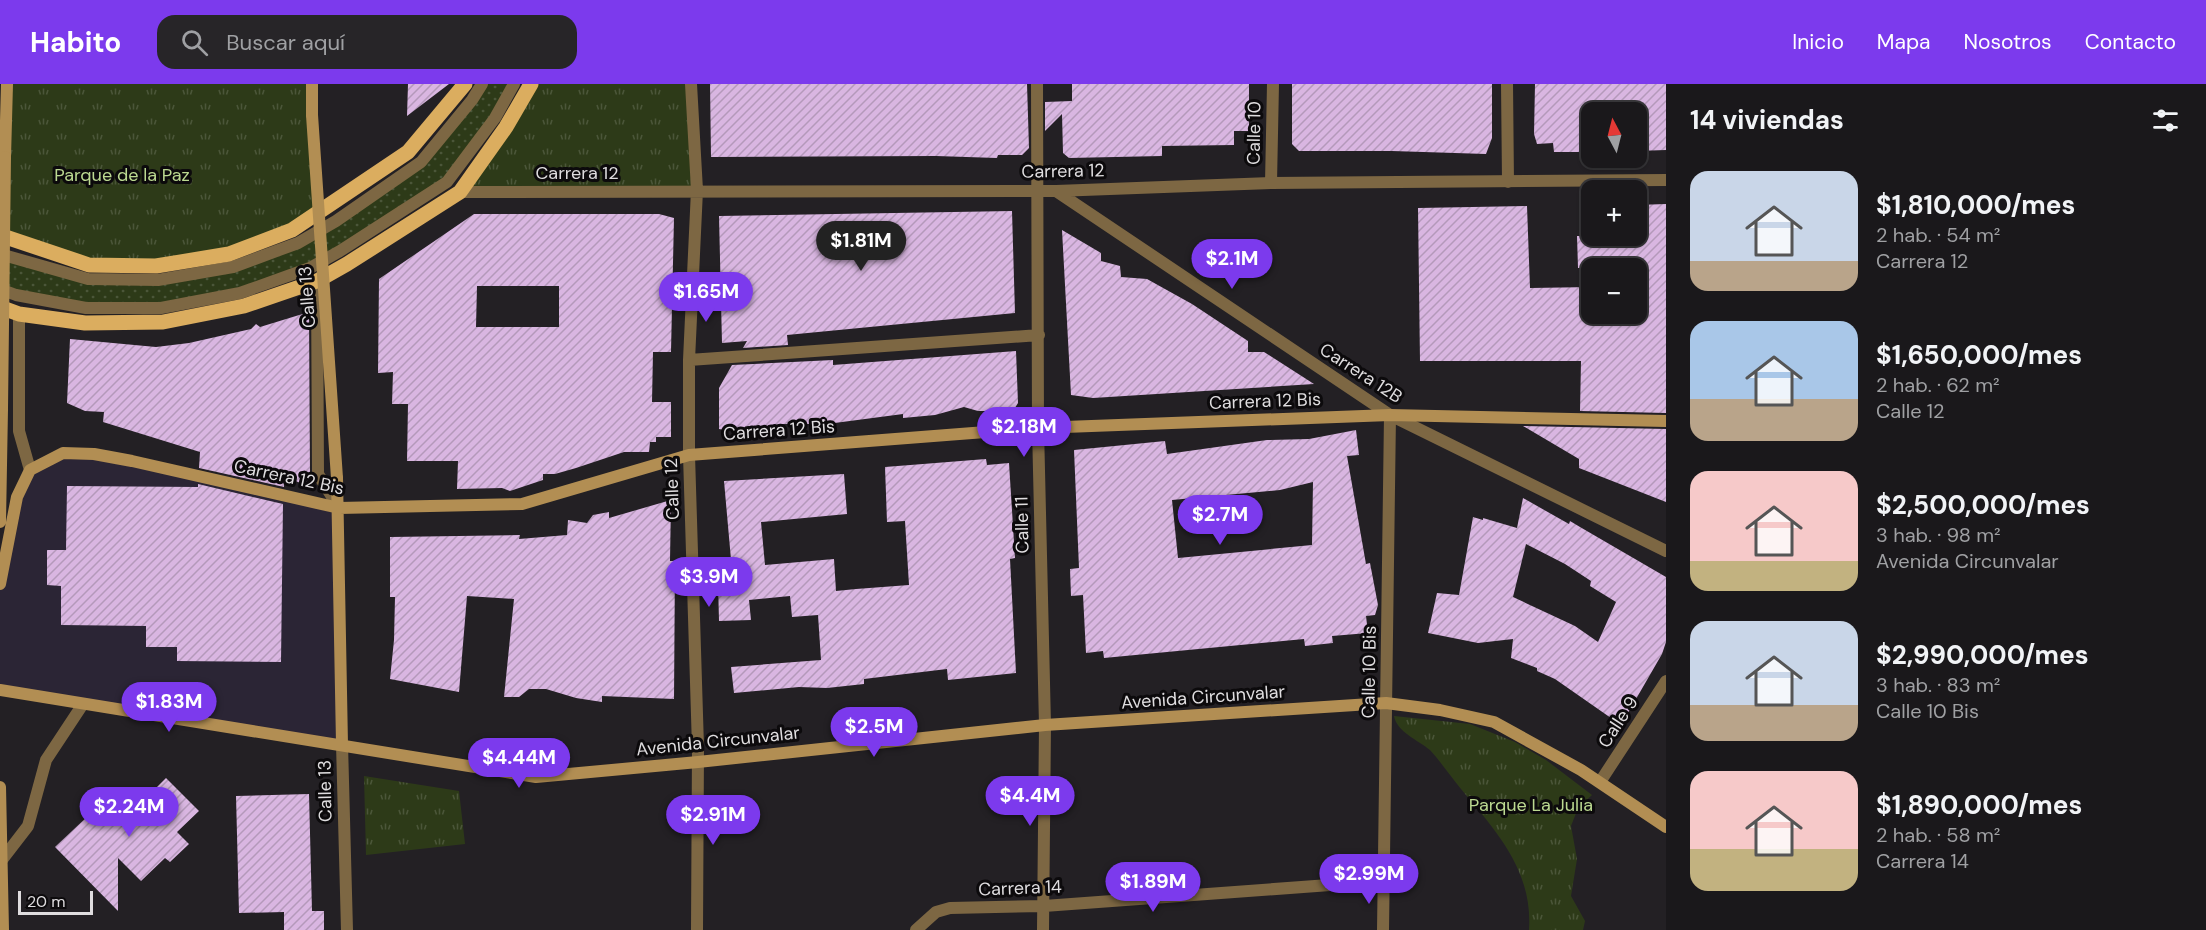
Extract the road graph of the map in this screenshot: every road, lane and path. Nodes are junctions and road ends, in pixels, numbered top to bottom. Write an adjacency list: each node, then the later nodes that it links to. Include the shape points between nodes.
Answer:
1 (7, 84): 32 (street, bridge)
2 (312, 84): 31 (street, Calle 13, bridge)
3 (465, 84): 18 (main road, via 408,152 292,230 229,254 156,266 89,265)
4 (482, 84): 19 (street, via 421,162 298,243 233,267 158,280 88,279)
5 (514, 84): 21 (street, via 495,118 447,182 310,268 240,293 161,308 86,308)
6 (531, 84): 17 (main road)
7 (691, 84): 15 (street, Calle 12)
8 (1037, 84): 14 (street, Calle 11)
9 (1273, 84): 13 (street, Calle 10)
10 (1507, 84): 12 (street)
11 (1666, 180): 12 (street, Carrera 12)
12 (1508, 182): 13 (street, Carrera 12)
13 (1271, 183): 16 (street, Carrera 12)
14 (1038, 189): 15 (street, Carrera 12); 16 (street, Carrera 12); 24 (street, Calle 11)
15 (697, 190): 17 (street, Carrera 12); 25 (street, Calle 12)
16 (1056, 191): 26 (street, Carrera 12B)
17 (460, 192): 20 (main road)
18 (0, 235)
19 (0, 254)
20 (317, 281): 23 (main road, via 244,306 163,322 85,323); 31 (street, Calle 13, via 318,474)
21 (0, 289)
22 (0, 307): 23 (main road)
23 (19, 314): 30 (street, via 19,431)
24 (1039, 335): 25 (street); 28 (street, Calle 11)
25 (690, 360): 29 (street, Calle 12)
26 (1390, 415): 27 (street, Carrera 12 Bis); 28 (street, Carrera 12 Bis); 33 (street, Carrera 12B); 37 (street, Calle 10 Bis)
27 (1666, 421)
28 (1038, 428): 29 (street, Carrera 12 Bis); 39 (street, Calle 11)
29 (689, 455): 31 (street, Carrera 12 Bis, via 522,504); 41 (street, Calle 12)
30 (30, 470): 31 (street, Carrera 12 Bis, via 63,453 94,453); 34 (street, via 17,497)
31 (339, 508): 40 (street, Calle 13)
32 (0, 522)
33 (1666, 551)
34 (0, 584)
35 (1666, 681): 42 (street, Calle 9)
36 (0, 690): 38 (street, Avenida Circunvalar)
37 (1386, 703): 39 (street, Avenida Circunvalar); 42 (street, Avenida Circunvalar, via 1494,722); 46 (street, Calle 10 Bis)
38 (83, 704): 40 (street, Avenida Circunvalar); 45 (street, via 46,760 28,826)
39 (1046, 725): 41 (street, Avenida Circunvalar); 47 (street, Calle 11)
40 (342, 744): 41 (street, Avenida Circunvalar, via 536,777); 49 (street, Calle 13)
41 (698, 762): 50 (street, Calle 12)
42 (1600, 782): 44 (street, Avenida Circunvalar)
43 (0, 787): 45 (street)
44 (1666, 827)
45 (1, 861): 48 (street)
46 (1384, 880): 47 (street, Carrera 14); 53 (street, Calle 10 Bis)
47 (1044, 906): 51 (street, Carrera 14, via 950,908 936,912); 52 (street, Calle 11)
48 (3, 930)
49 (347, 930)
50 (697, 930)
51 (916, 930)
52 (1043, 930)
53 (1383, 930)

